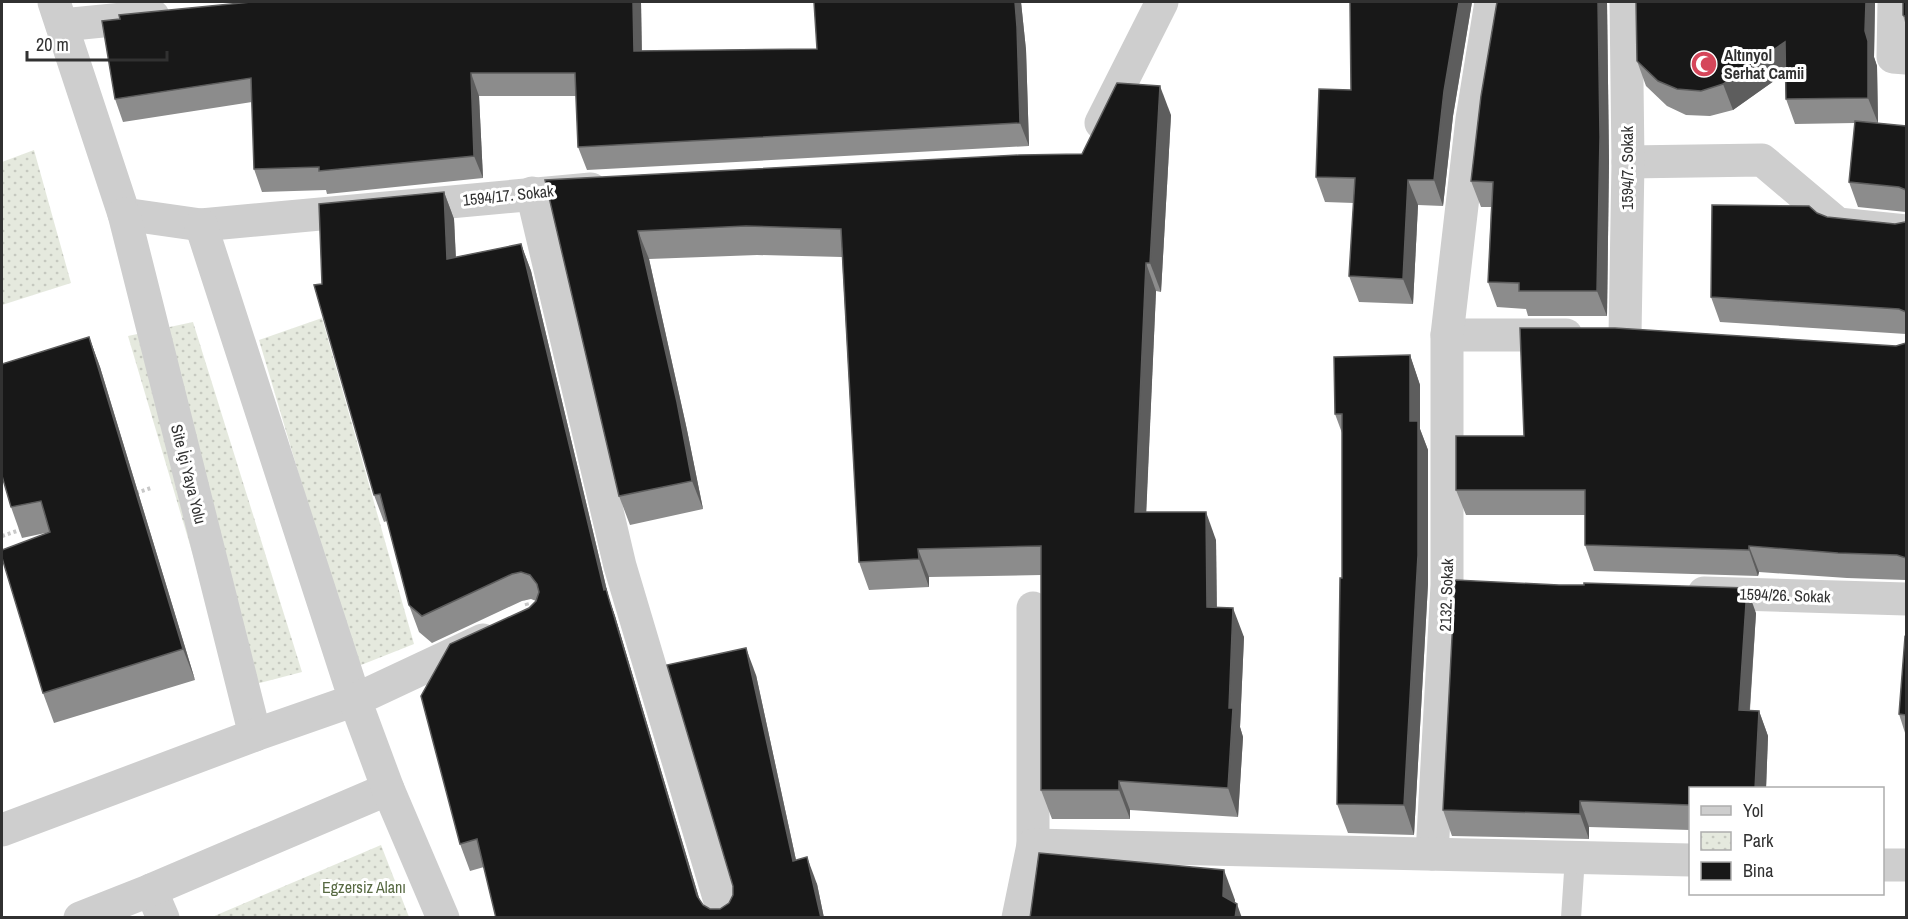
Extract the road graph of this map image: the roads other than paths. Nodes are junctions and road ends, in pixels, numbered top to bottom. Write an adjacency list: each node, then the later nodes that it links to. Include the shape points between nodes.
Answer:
1 (1162, 2): 8 (street)
2 (1491, 2): 15 (street, 2132. Sokak, via 1472,119)
3 (1626, 2): 9 (street, 1594/7. Sokak)
4 (1894, 2): 7 (street, via 1893,57)
5 (58, 13): 6 (street); 12 (street)
6 (178, 14)
7 (1906, 58)
8 (1086, 152)
9 (1628, 162): 14 (street, via 1762,160 1838,224); 16 (street, 1594/7. Sokak)
10 (616, 187): 11 (street, 1594/17. Sokak)
11 (532, 193): 13 (street, 1594/17. Sokak); 35 (street, via 620,566)
12 (124, 214): 13 (street, 1594/17. Sokak); 23 (street, Site İçi Yaya Yolu)
13 (201, 225): 22 (street)
14 (1906, 231)
15 (1447, 335): 16 (street); 27 (street, 2132. Sokak, via 1459,585)
16 (1625, 335): 17 (street)
17 (1660, 337)
18 (1671, 592): 19 (street, 1594/26. Sokak)
19 (1906, 599)
20 (527, 607): 22 (street)
21 (1033, 608): 26 (street)
22 (355, 700): 23 (street); 24 (street)
23 (255, 735): 25 (street)
24 (388, 789): 32 (street); 34 (street)
25 (2, 830)
26 (1033, 845): 27 (street); 36 (street)
27 (1432, 854): 28 (street)
28 (1575, 857): 29 (street); 37 (lane)
29 (1689, 860)
30 (1884, 865): 31 (street)
31 (1906, 865)
32 (157, 904): 33 (street)
33 (80, 918)
34 (443, 918)
35 (725, 918)
36 (1018, 918)
37 (1571, 918)

